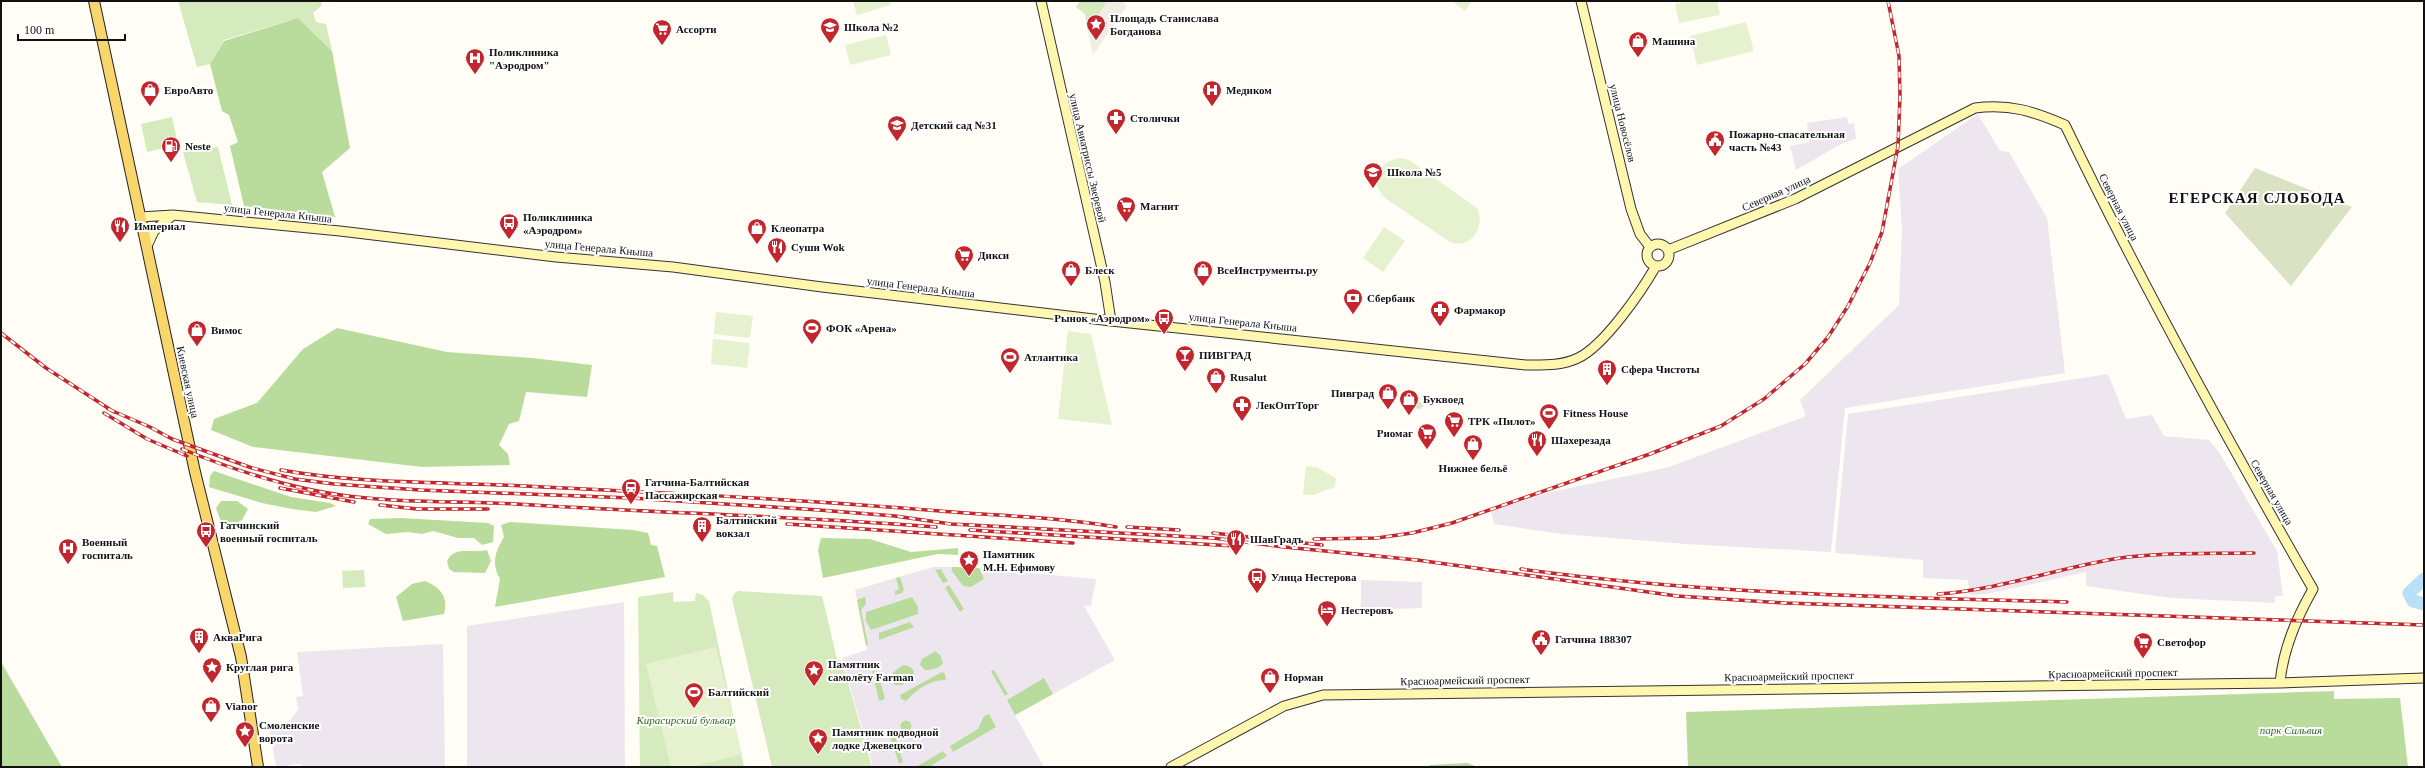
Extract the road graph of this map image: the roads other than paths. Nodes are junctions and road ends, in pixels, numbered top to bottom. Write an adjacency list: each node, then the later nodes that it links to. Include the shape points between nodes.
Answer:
1 (94, 1): 5 (main road, Киевская улица)
2 (1041, 1): 10 (street, улица Авиатриссы Зверевой, via 1105,282)
3 (1581, 1): 7 (street, улица Новосёлов, via 1631,209 1640,234)
4 (173, 214): 5 (street, улица Генерала Кныша); 6 (street, via 154,231); 10 (street, улица Генерала Кныша, via 666,267)
5 (140, 217): 6 (main road, Киевская улица)
6 (147, 246): 13 (main road, Киевская улица, via 212,547 241,657)
7 (1650, 247): 8 (street, via 1662,244); 9 (street, via 1647,259)
8 (1668, 250): 9 (street, via 1667,262); 12 (street, Северная улица, via 1794,199 1975,108 2018,108 2065,125 2213,412 2313,589 2296,620 2282,661)
9 (1656, 266): 10 (street, улица Генерала Кныша, via 1597,346 1577,359 1550,365 1449,358)
10 (1111, 321)
11 (2424, 678): 12 (street, Красноармейский проспект)
12 (2280, 683): 14 (street, Красноармейский проспект, via 1324,695 1284,706)
13 (258, 767)
14 (1171, 767)

